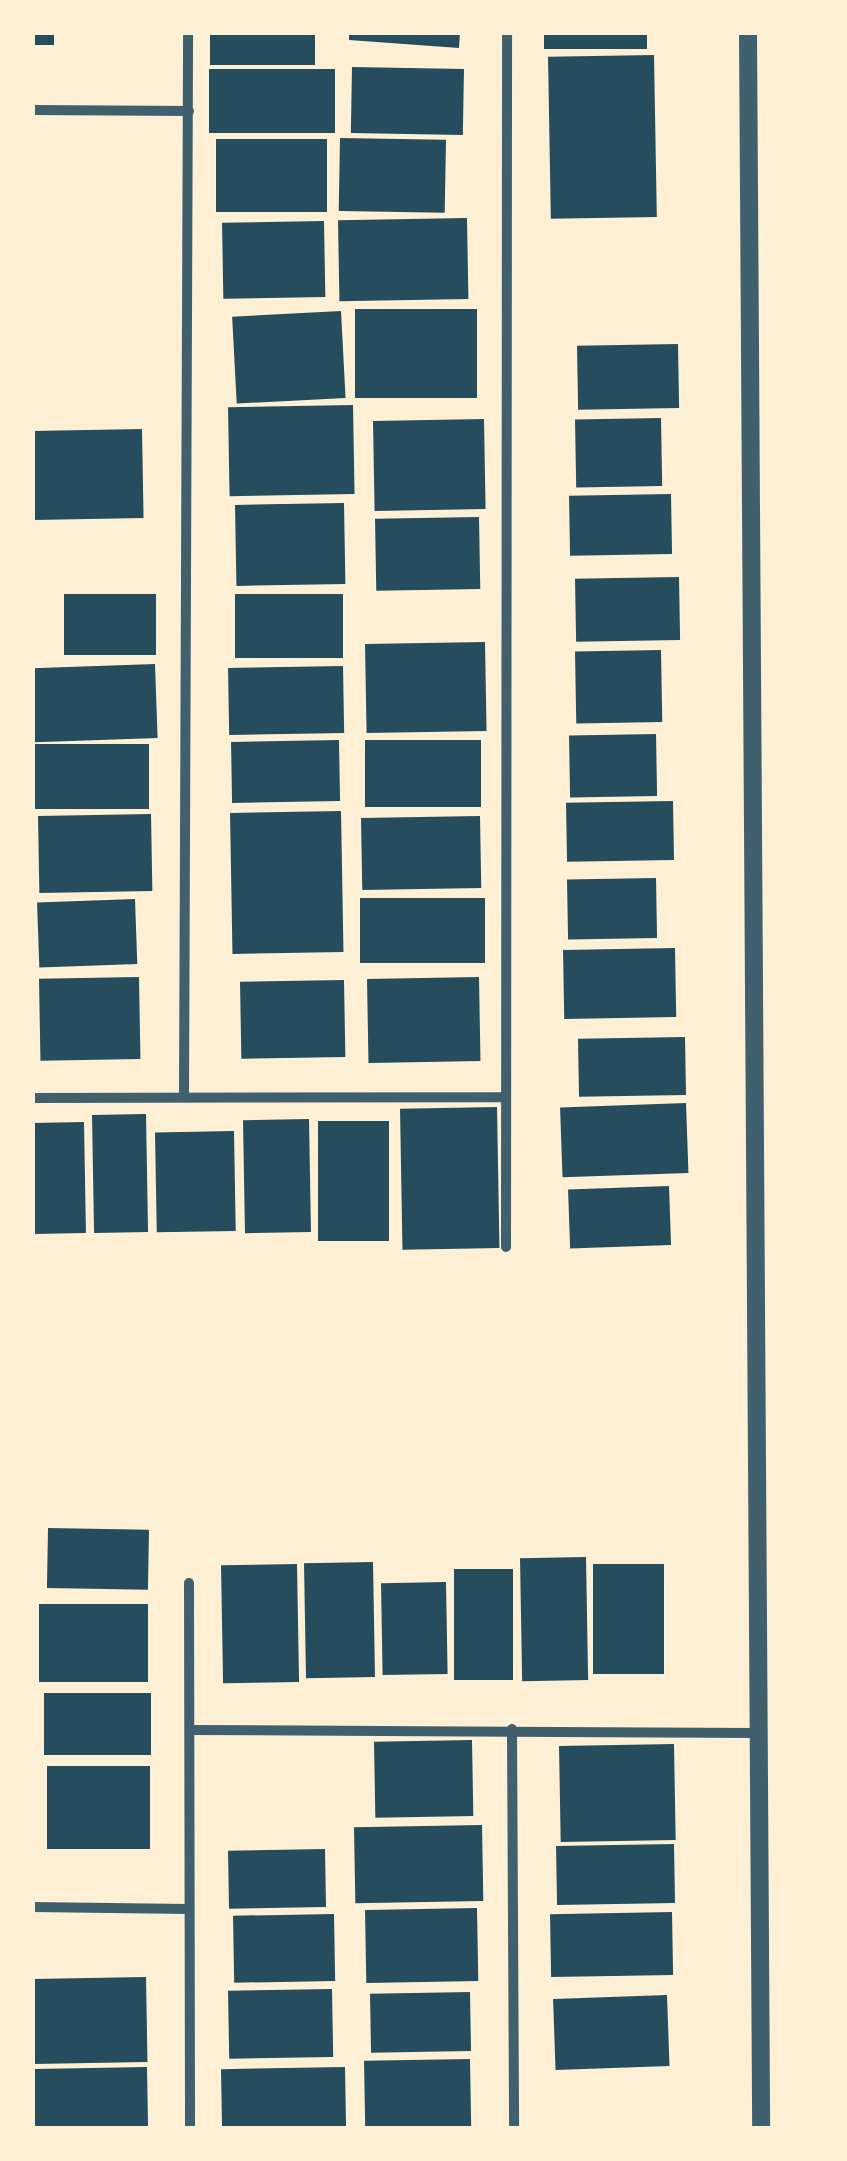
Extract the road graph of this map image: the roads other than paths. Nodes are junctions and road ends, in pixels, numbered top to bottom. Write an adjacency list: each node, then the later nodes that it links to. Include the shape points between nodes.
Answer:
1 (188, 32): 5 (street)
2 (507, 32): 6 (street)
3 (748, 32): 13 (street)
4 (32, 110): 5 (street)
5 (190, 112): 8 (street)
6 (505, 1097): 8 (street); 9 (street)
7 (32, 1098): 8 (street)
8 (184, 1098)
9 (506, 1248)
10 (189, 1583): 12 (street)
11 (512, 1729): 12 (street); 13 (street); 17 (street)
12 (190, 1730): 15 (street)
13 (754, 1733): 18 (street)
14 (32, 1908): 15 (street)
15 (188, 1908): 16 (street)
16 (190, 2128)
17 (514, 2128)
18 (760, 2128)

